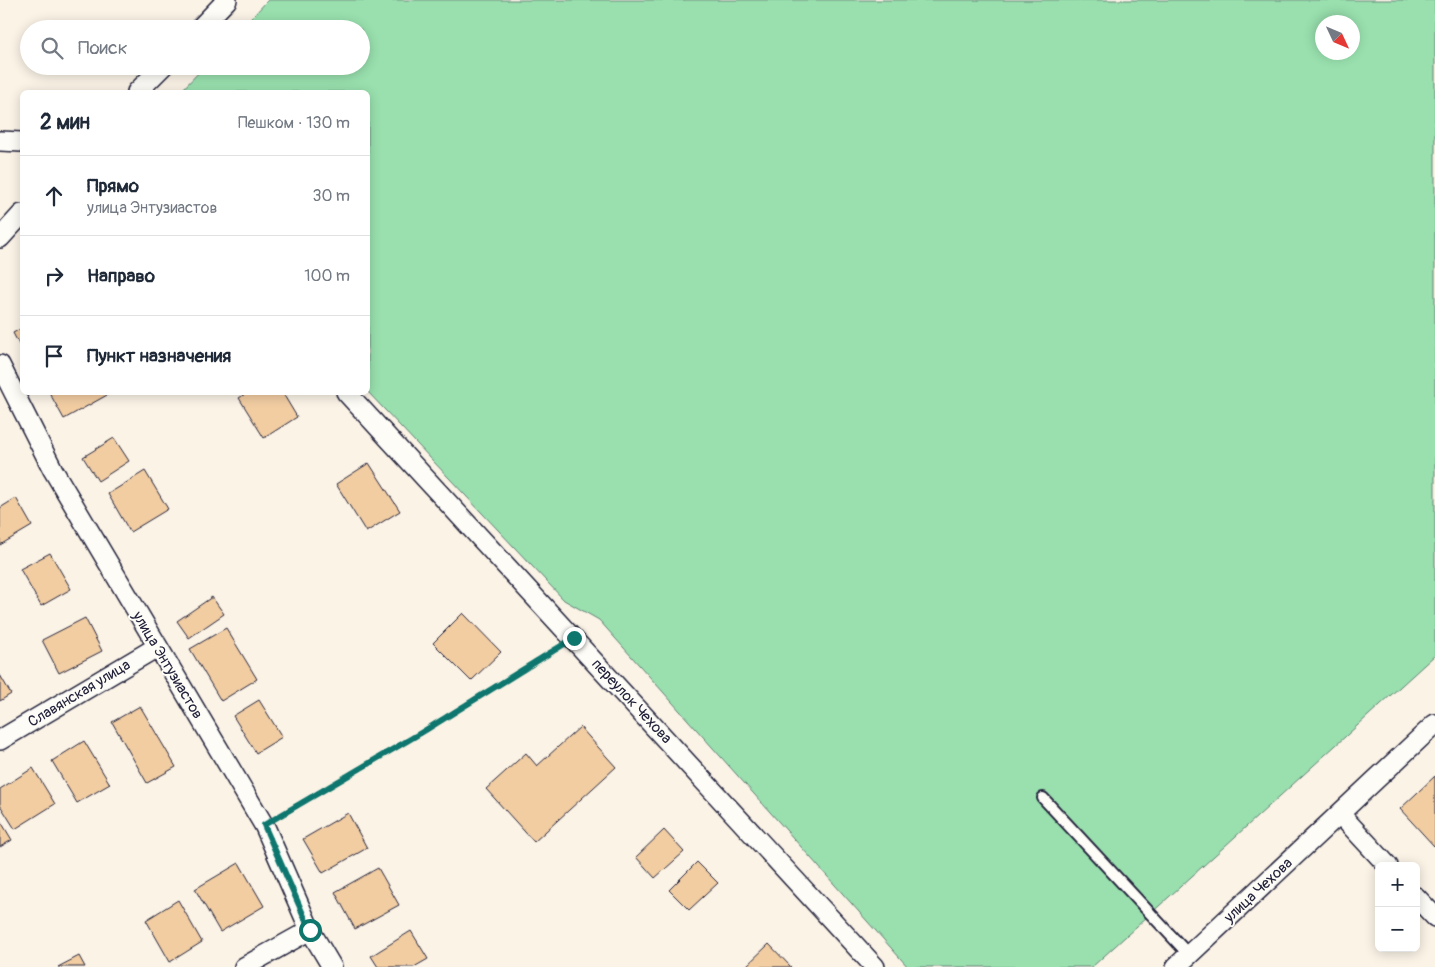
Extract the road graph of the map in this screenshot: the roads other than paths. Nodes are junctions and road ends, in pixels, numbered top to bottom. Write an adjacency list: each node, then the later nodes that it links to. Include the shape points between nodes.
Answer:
1 (227, 0): 2 (street)
2 (208, 20)
3 (154, 75): 4 (street)
4 (139, 90)
5 (0, 141): 6 (street)
6 (20, 142)
7 (20, 216): 8 (street)
8 (0, 238)
9 (0, 365): 11 (street, улица Энтузиастов, via 53,470)
10 (349, 395): 23 (street, переулок Чехова)
11 (157, 647): 13 (street, Славянская улица); 19 (street, улица Энтузиастов, via 264,825)
12 (1435, 724): 15 (street, улица Чехова)
13 (0, 740)
14 (1043, 798): 20 (lane)
15 (1340, 814): 16 (street); 20 (street, улица Чехова)
16 (1384, 862)
17 (1420, 901): 18 (street)
18 (1435, 917)
19 (310, 930): 21 (street); 22 (street, улица Энтузиастов)
20 (1183, 961)
21 (244, 967)
22 (332, 967)
23 (875, 967)

